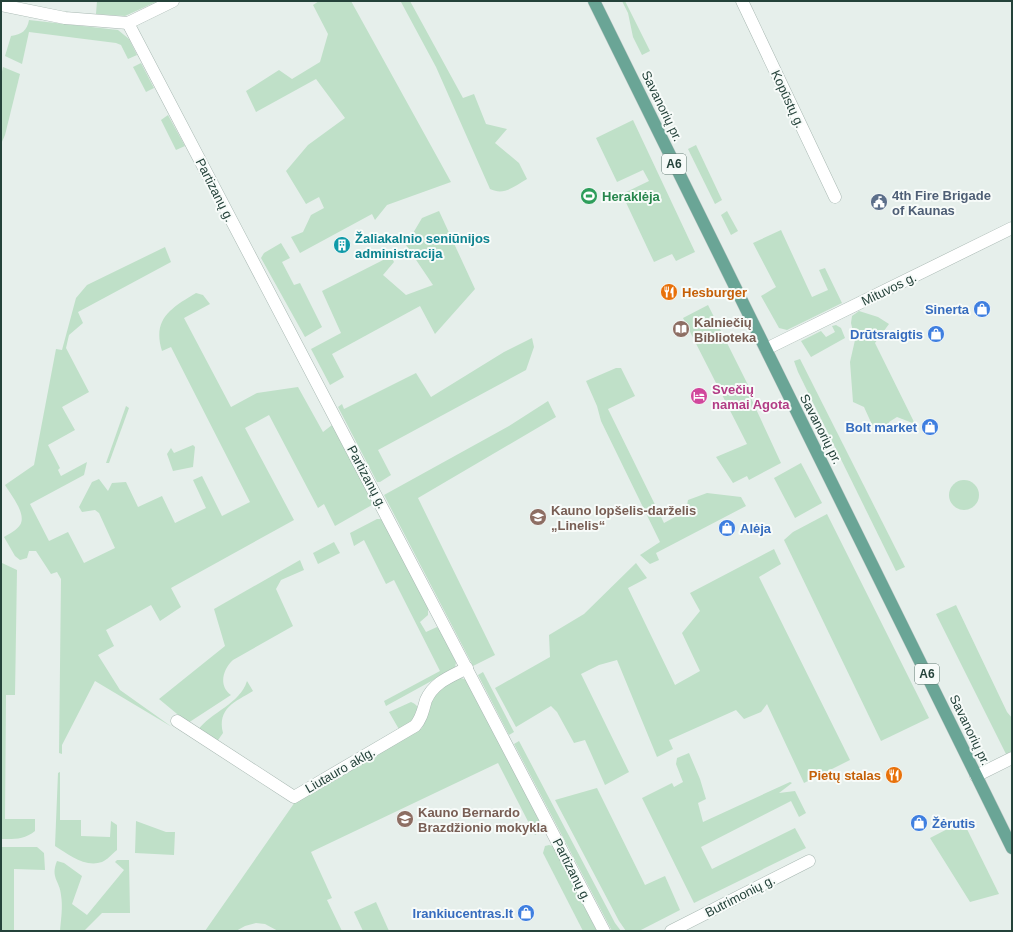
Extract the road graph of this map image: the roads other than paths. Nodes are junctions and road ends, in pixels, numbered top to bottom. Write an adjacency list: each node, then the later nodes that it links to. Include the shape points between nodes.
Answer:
1 (173, 1): 5 (street)
2 (594, 1): 8 (main road, Savanorių pr. / A6)
3 (742, 1): 6 (street, Kopūstų g.)
4 (1, 5): 5 (street, via 65,18)
5 (128, 23): 9 (street, Partizanų g.)
6 (835, 197)
7 (1012, 228): 8 (street, Mituvos g.)
8 (766, 349): 12 (main road, Savanorių pr. / A6)
9 (467, 668): 10 (street, Liutauro aklg., via 436,685 415,726 294,797); 15 (street, Partizanų g.)
10 (177, 721)
11 (1012, 758): 12 (street)
12 (976, 776): 13 (main road, Savanorių pr. / A6)
13 (1012, 848)
14 (809, 861): 16 (street, Butrimonių g.)
15 (604, 931)
16 (671, 931)

